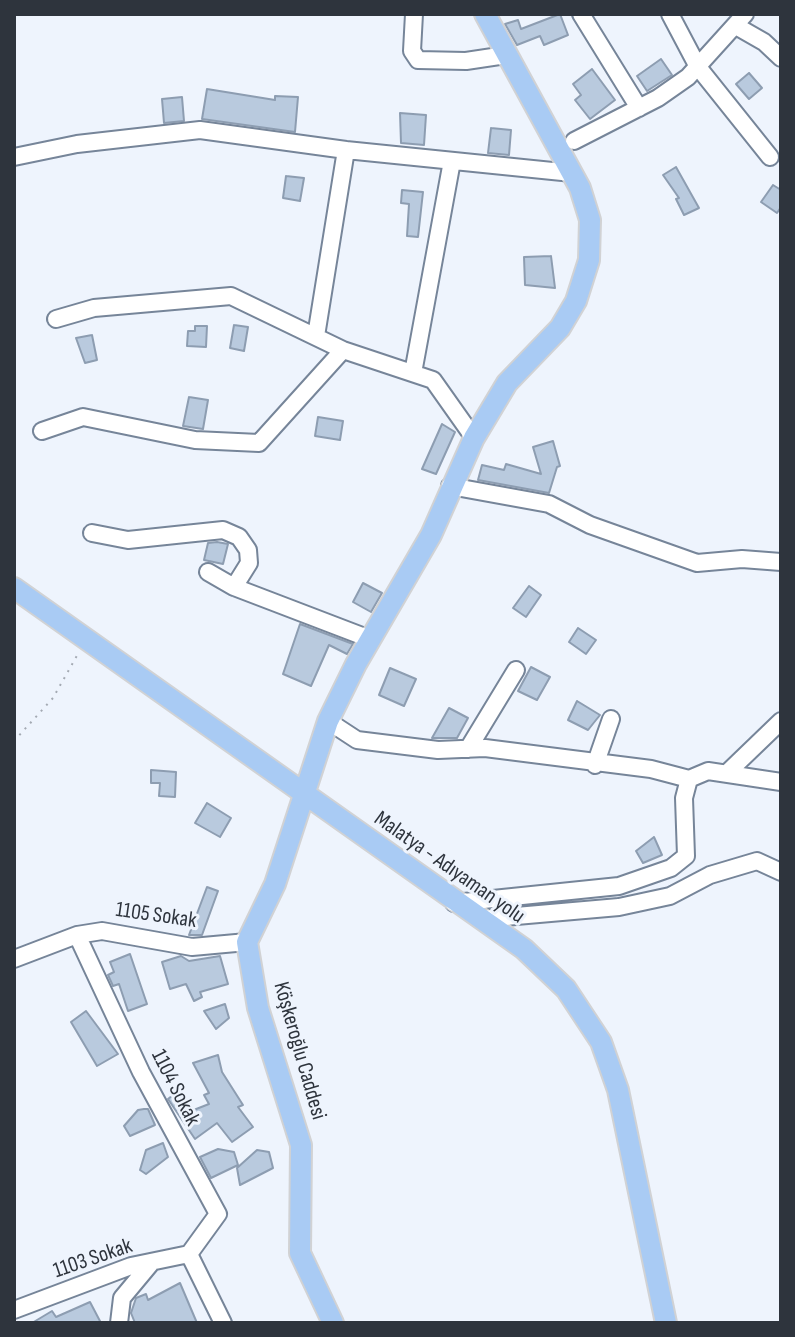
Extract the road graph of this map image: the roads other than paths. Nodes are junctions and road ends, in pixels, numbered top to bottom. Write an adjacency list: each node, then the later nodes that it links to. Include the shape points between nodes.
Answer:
1 (414, 14): 6 (street, via 412,51 418,60)
2 (485, 14): 6 (main road)
3 (581, 14): 9 (street)
4 (670, 14): 8 (street)
5 (740, 18): 7 (street); 8 (street)
6 (506, 55): 15 (main road)
7 (781, 58)
8 (698, 67): 9 (street); 13 (street)
9 (639, 108): 10 (street)
10 (574, 141)
11 (346, 150): 12 (street, via 200,130); 14 (street); 17 (street)
12 (14, 157)
13 (770, 157)
14 (452, 161): 15 (street); 19 (street)
15 (572, 173): 21 (main road, via 590,220 589,260 576,301 560,328 507,383)
16 (56, 319): 17 (street, via 94,308 231,296)
17 (316, 336): 18 (street)
18 (343, 350): 19 (street); 20 (street, via 259,443 195,440 83,417)
19 (413, 373): 21 (street, via 433,380)
20 (42, 431)
21 (474, 438): 22 (main road)
22 (450, 486): 24 (street, via 549,504 590,525 697,563); 28 (main road, via 431,535)
23 (92, 533): 26 (street, via 128,540 223,530 239,537 248,550 249,563)
24 (781, 562)
25 (208, 572): 26 (street)
26 (234, 587): 28 (street)
27 (14, 588): 38 (main road, Malatya - Adıyaman yolu)
28 (370, 639): 31 (main road)
29 (516, 670): 33 (street)
30 (611, 719): 34 (street)
31 (328, 721): 33 (street, via 357,740); 38 (main road)
32 (781, 721): 35 (street)
33 (468, 749): 34 (street)
34 (595, 765): 36 (street, via 651,769)
35 (727, 773): 36 (street, via 708,771); 37 (street)
36 (689, 779): 40 (street, via 684,798 686,856 671,868 619,886)
37 (781, 782)
38 (304, 795): 40 (main road, Malatya - Adıyaman yolu); 43 (main road, via 275,884)
39 (781, 872): 41 (street, via 757,861 710,875 670,896 619,907)
40 (454, 903): 41 (main road, Malatya - Adıyaman yolu)
41 (482, 919): 53 (main road, Malatya - Adıyaman yolu, via 566,989 601,1042 618,1090)
42 (77, 935): 43 (street, 1105 Sokak, via 102,931 192,947); 44 (street, 1105 Sokak); 45 (street, 1104 Sokak, via 141,1072 218,1214)
43 (247, 942): 47 (main road, Köşkeroğlu Caddesi, via 258,1008 301,1145 300,1253)
44 (14, 959)
45 (189, 1254): 46 (street, 1103 Sokak); 50 (street)
46 (152, 1262): 48 (street, 1103 Sokak); 49 (street, via 122,1298)
47 (318, 1295): 51 (street); 52 (main road, Köşkeroğlu Caddesi)
48 (14, 1310)
49 (119, 1323)
50 (223, 1323)
51 (326, 1323)
52 (333, 1323)
53 (666, 1323)

